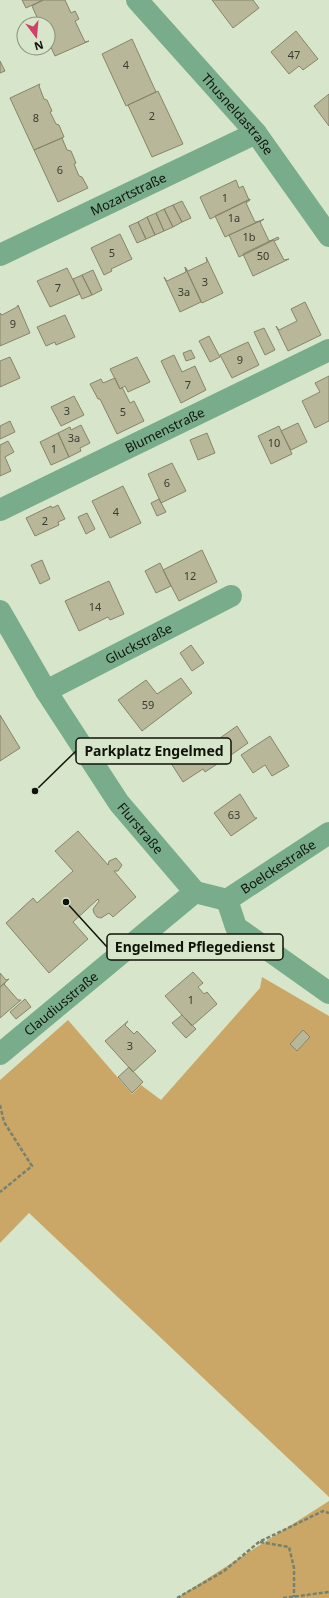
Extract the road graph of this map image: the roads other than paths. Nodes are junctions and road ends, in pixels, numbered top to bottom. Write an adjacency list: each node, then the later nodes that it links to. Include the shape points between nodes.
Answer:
1 (137, 0): 2 (street, Thusneldastraße)
2 (256, 133): 3 (street, Thusneldastraße); 4 (street, Mozartstraße)
3 (329, 236)
4 (0, 255)
5 (329, 350): 6 (street, Blumenstraße)
6 (0, 510)
7 (231, 596): 9 (street, Gluckstraße)
8 (0, 611): 9 (street, Flurstraße)
9 (46, 691): 11 (street, Flurstraße, via 119,803)
10 (329, 833): 12 (street, Boelckestraße)
11 (195, 892): 12 (street); 14 (street, Claudiusstraße)
12 (227, 900): 13 (street, via 236,926)
13 (329, 993)
14 (0, 1054)

